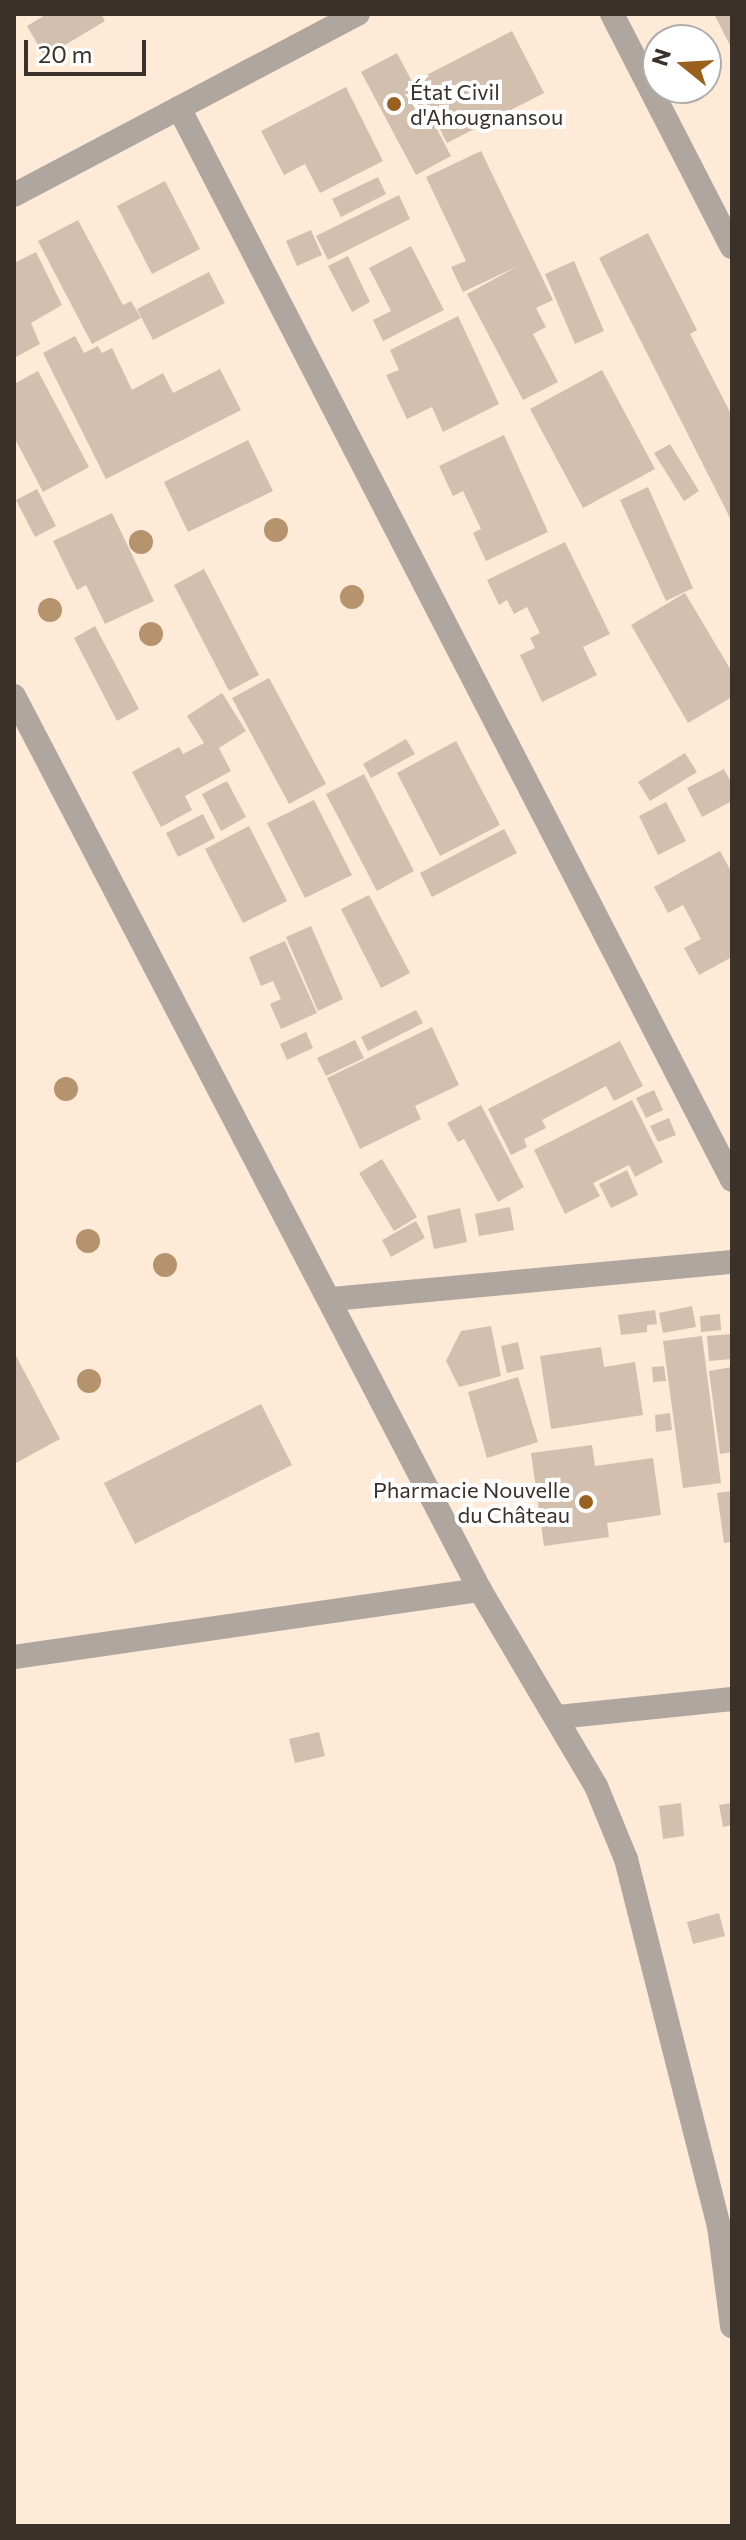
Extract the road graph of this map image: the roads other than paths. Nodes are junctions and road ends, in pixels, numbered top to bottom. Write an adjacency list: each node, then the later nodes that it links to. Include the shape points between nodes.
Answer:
1 (358, 14): 3 (street)
2 (612, 14): 5 (street)
3 (179, 108): 4 (street); 7 (street)
4 (14, 195)
5 (732, 247)
6 (14, 696): 9 (street)
7 (732, 1180)
8 (732, 1262): 9 (street)
9 (332, 1299): 10 (street)
10 (480, 1590): 11 (street); 13 (street)
11 (14, 1657)
12 (732, 1699): 13 (street)
13 (558, 1717): 14 (street, via 596,1786 626,1859)
14 (725, 2225): 15 (street)
15 (732, 2326)

